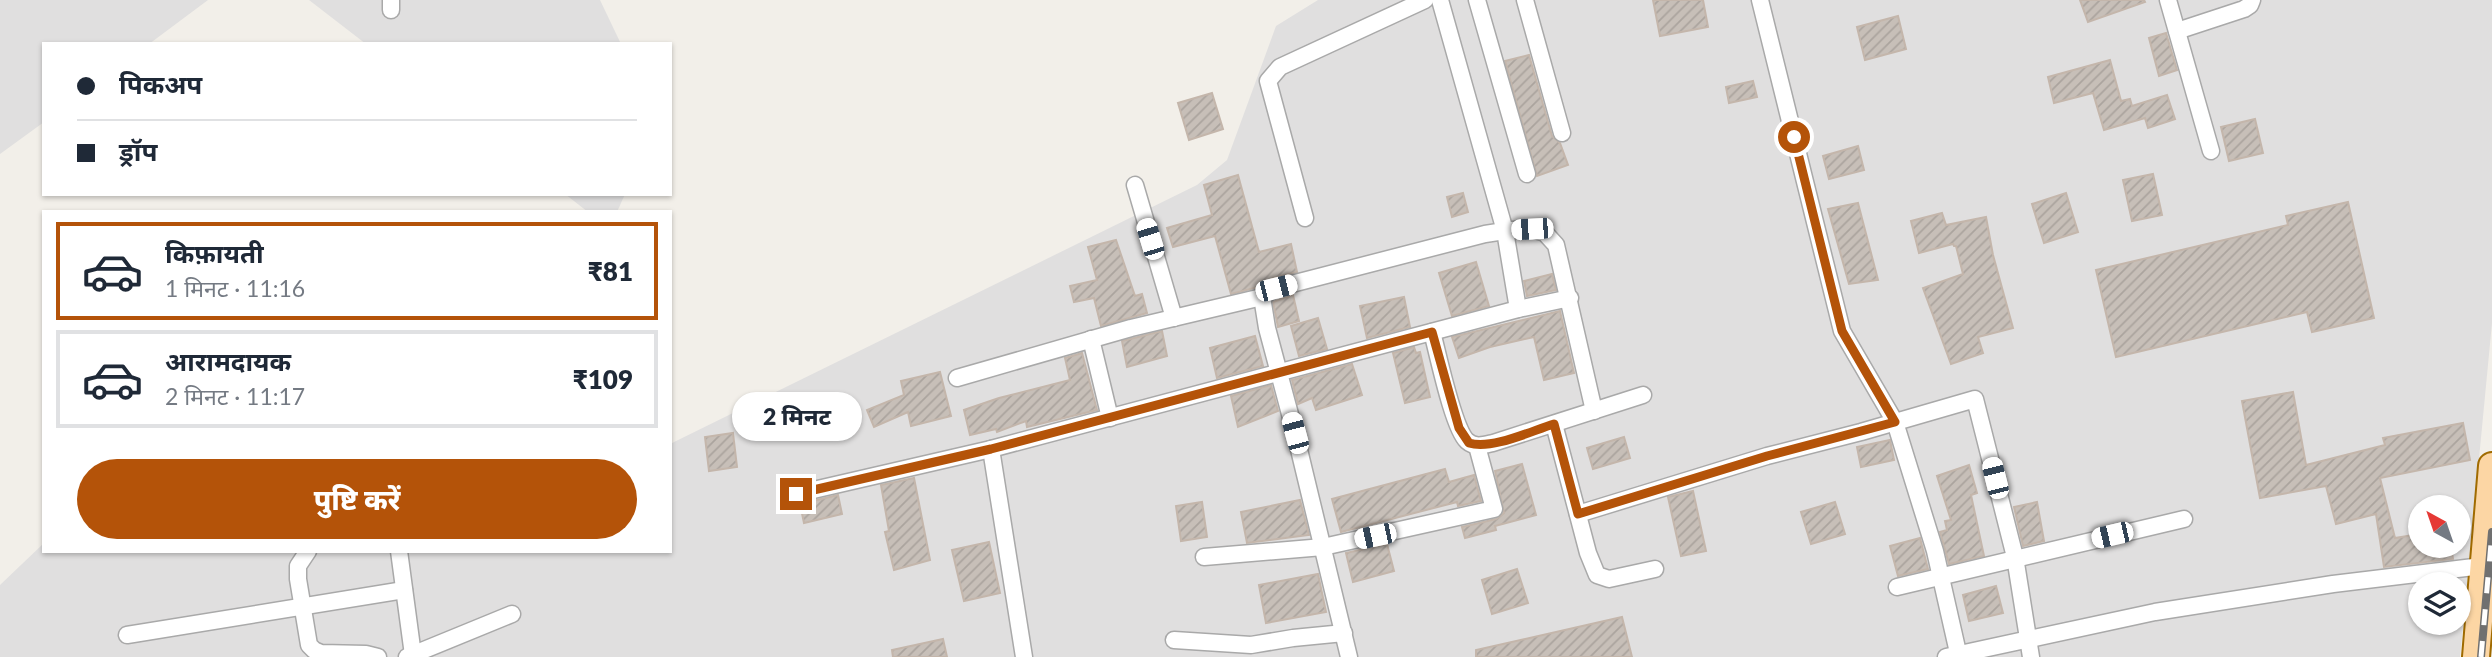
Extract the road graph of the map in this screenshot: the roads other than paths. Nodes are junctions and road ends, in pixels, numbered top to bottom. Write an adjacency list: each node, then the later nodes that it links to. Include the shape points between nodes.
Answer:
1 (1425, 0): 13 (street, via 1280,67 1268,81)
2 (1440, 0): 14 (street)
3 (1477, 0): 11 (street)
4 (1525, 0): 9 (street)
5 (1760, 0): 26 (street, via 1842,331)
6 (2168, 0): 8 (street)
7 (2252, 0): 8 (street, via 2244,9)
8 (2177, 31): 10 (street)
9 (1562, 133)
10 (2211, 150)
11 (1527, 174)
12 (1135, 186): 18 (street)
13 (1306, 218)
14 (1505, 231): 15 (street, via 1276,288); 16 (street, via 1532,229 1556,244); 17 (street)
15 (1262, 297): 18 (street); 21 (street)
16 (1570, 298): 17 (street); 24 (street)
17 (1518, 309): 19 (street)
18 (1174, 318): 20 (street)
19 (1432, 332): 21 (street); 28 (street, via 1459,428 1469,443)
20 (1091, 339): 22 (street); 25 (street)
21 (1279, 374): 25 (street); 34 (street)
22 (957, 379)
23 (1643, 395): 24 (street)
24 (1594, 411): 27 (street)
25 (1110, 418): 29 (street)
26 (1895, 422): 32 (street); 38 (street, via 1975,399); 41 (street)
27 (1554, 424): 28 (street); 32 (street)
28 (1477, 446): 34 (street, via 1494,509)
29 (991, 449): 31 (street); 53 (street)
30 (2492, 466): 39 (main road)
31 (796, 494)
32 (1578, 514): 40 (street, via 1597,575 1609,579)
33 (2184, 519): 38 (street)
34 (1323, 547): 37 (street); 46 (street)
35 (307, 553): 44 (street, via 298,566)
36 (399, 553): 43 (street)
37 (1204, 557)
38 (2015, 557): 41 (street); 48 (street)
39 (2482, 566): 48 (street, via 2155,612); 56 (main road)
40 (1655, 569)
41 (1941, 575): 42 (street); 51 (street)
42 (1897, 587)
43 (404, 590): 44 (street); 50 (street)
44 (302, 608): 47 (street); 52 (street, via 314,650)
45 (512, 614): 50 (street)
46 (1345, 633): 49 (street, via 1251,645); 54 (street)
47 (127, 635)
48 (2028, 639): 51 (street); 55 (street)
49 (1174, 640)
50 (410, 656)
51 (1954, 656)
52 (378, 657)
53 (1024, 657)
54 (1349, 657)
55 (2031, 657)
56 (2476, 657)

